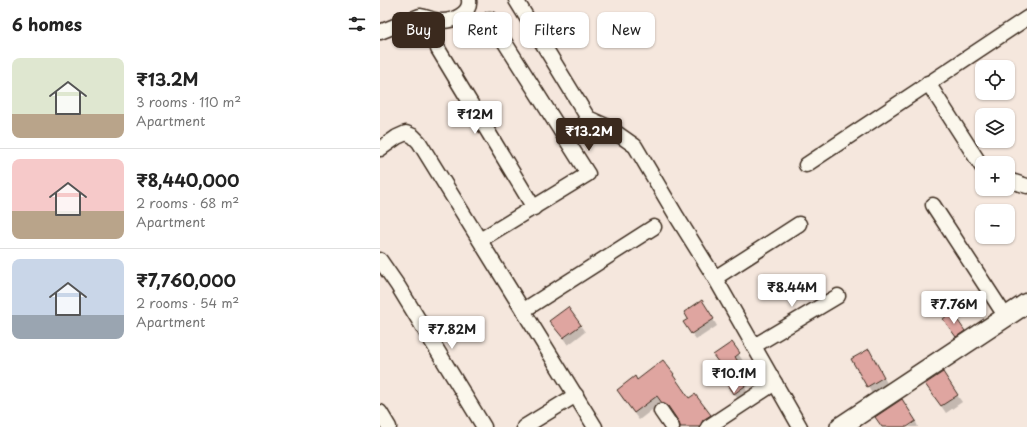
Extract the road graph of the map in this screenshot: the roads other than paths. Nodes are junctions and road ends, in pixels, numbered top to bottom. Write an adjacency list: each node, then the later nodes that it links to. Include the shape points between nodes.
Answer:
1 (469, 0): 4 (street, via 470,4 465,13 448,20 420,16)
2 (516, 0): 19 (street, via 588,118 608,127 636,146)
3 (1027, 18): 7 (street)
4 (380, 32)
5 (508, 48): 14 (street, via 588,174)
6 (438, 49): 14 (street)
7 (928, 83): 9 (street); 10 (street)
8 (380, 149): 17 (street, via 406,133 413,136)
9 (975, 156)
10 (806, 165)
11 (1015, 182): 12 (street)
12 (1027, 186)
13 (932, 204): 23 (street)
14 (534, 208): 17 (street)
15 (799, 224): 19 (street)
16 (654, 227): 22 (street)
17 (480, 240): 22 (street)
18 (380, 260): 30 (street)
19 (715, 278): 24 (street)
20 (838, 296): 24 (street)
21 (1027, 303): 23 (street)
22 (524, 310): 26 (street)
23 (1006, 317): 36 (street)
24 (754, 346): 25 (street)
25 (775, 383): 34 (street); 35 (street)
26 (576, 395): 31 (street); 32 (street)
27 (661, 411): 33 (street)
28 (380, 412): 29 (street)
29 (389, 427)
30 (484, 427)
31 (524, 427)
32 (595, 427)
33 (672, 427)
34 (708, 427)
35 (800, 427)
36 (842, 427)

